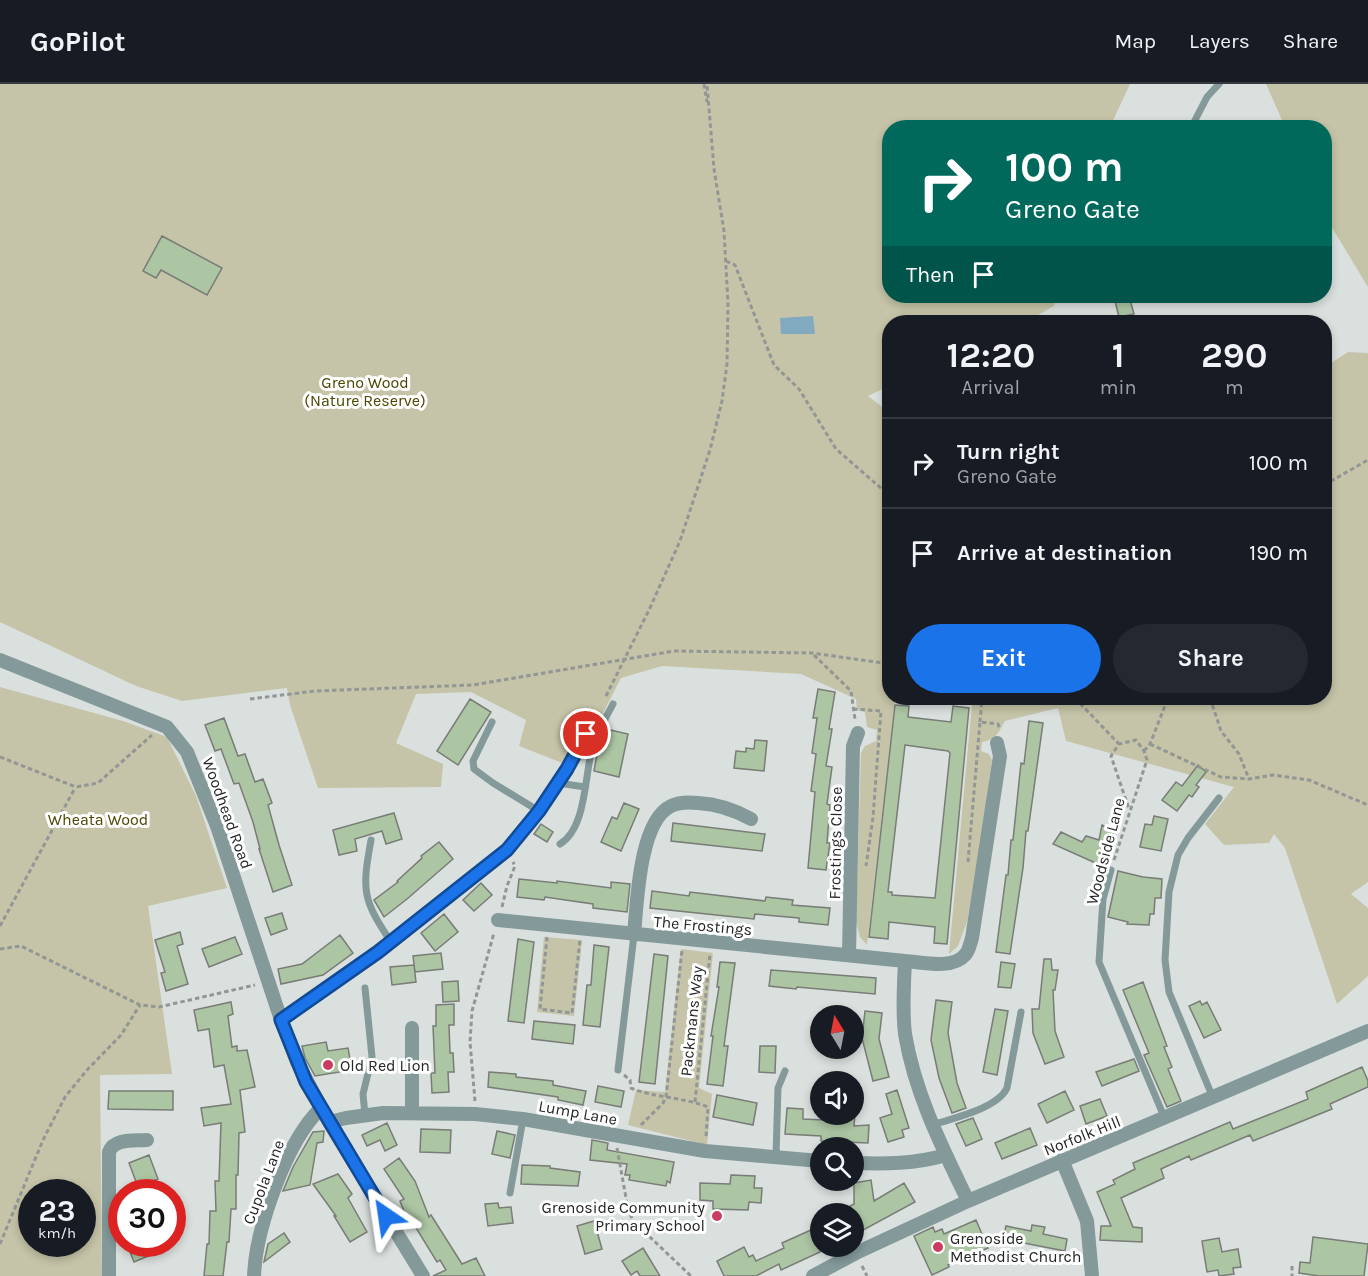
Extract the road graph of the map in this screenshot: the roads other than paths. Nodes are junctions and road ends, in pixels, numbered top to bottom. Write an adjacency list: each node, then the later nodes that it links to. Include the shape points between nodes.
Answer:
1 (1219, 84): 2 (lane)
2 (1195, 120)
3 (0, 660): 25 (street, Woodhead Road, via 167,727 187,752 234,875)
4 (613, 704): 10 (lane, via 594,741)
5 (492, 722): 12 (lane, via 473,761 474,769)
6 (591, 724): 9 (lane)
7 (858, 733): 21 (street, Frostings Close, via 853,746)
8 (996, 743): 22 (street, The Frostings, via 1000,756 972,938 966,954 945,964)
9 (558, 783): 10 (lane); 12 (lane)
10 (585, 787): 15 (lane, via 577,824)
11 (1219, 798): 30 (lane, via 1178,855 1168,892 1165,960 1169,992)
12 (539, 811): 16 (lane)
13 (751, 819): 19 (street, via 718,804 679,803 664,810 646,842)
14 (371, 840): 20 (lane, via 365,875 368,901)
15 (560, 844)
16 (507, 850): 20 (street)
17 (1111, 870): 35 (lane, Woodside Lane, via 1103,899 1099,962)
18 (498, 920): 19 (street, The Frostings)
19 (634, 935): 21 (street, The Frostings); 28 (lane)
20 (391, 942): 25 (street)
21 (849, 956): 22 (street, The Frostings)
22 (905, 961): 37 (street, via 905,1032 919,1091)
23 (366, 988): 33 (lane, via 372,1057 363,1094)
24 (1020, 1012): 37 (lane, via 1004,1095 987,1106)
25 (281, 1020): 31 (street, Woodhead Road)
26 (412, 1028): 32 (street)
27 (1368, 1031): 30 (street, Norfolk Hill)
28 (618, 1070)
29 (785, 1071): 40 (lane, via 778,1088)
30 (1213, 1098): 35 (street, Norfolk Hill)
31 (321, 1108): 36 (street, Woodhead Road); 47 (street, Cupola Lane, via 306,1125 280,1176 260,1235)
32 (412, 1113): 33 (street, Lump Lane); 34 (street, Lump Lane)
33 (365, 1115): 36 (street, Lump Lane)
34 (524, 1119): 40 (street, Lump Lane, via 705,1151); 44 (lane)
35 (1165, 1119): 41 (street, Norfolk Hill)
36 (329, 1122): 48 (street, Woodhead Road)
37 (932, 1125): 39 (street)
38 (147, 1140): 46 (street, via 117,1142 109,1152)
39 (945, 1155): 43 (street, via 926,1161); 45 (street)
40 (776, 1159): 42 (street, Lump Lane)
41 (1062, 1160): 45 (street, Norfolk Hill); 50 (street, via 1086,1221)
42 (810, 1161)
43 (864, 1163)
44 (510, 1193)
45 (968, 1201): 49 (street, Norfolk Hill)
46 (109, 1276)
47 (254, 1276)
48 (423, 1276)
49 (815, 1276)
50 (1092, 1276)

